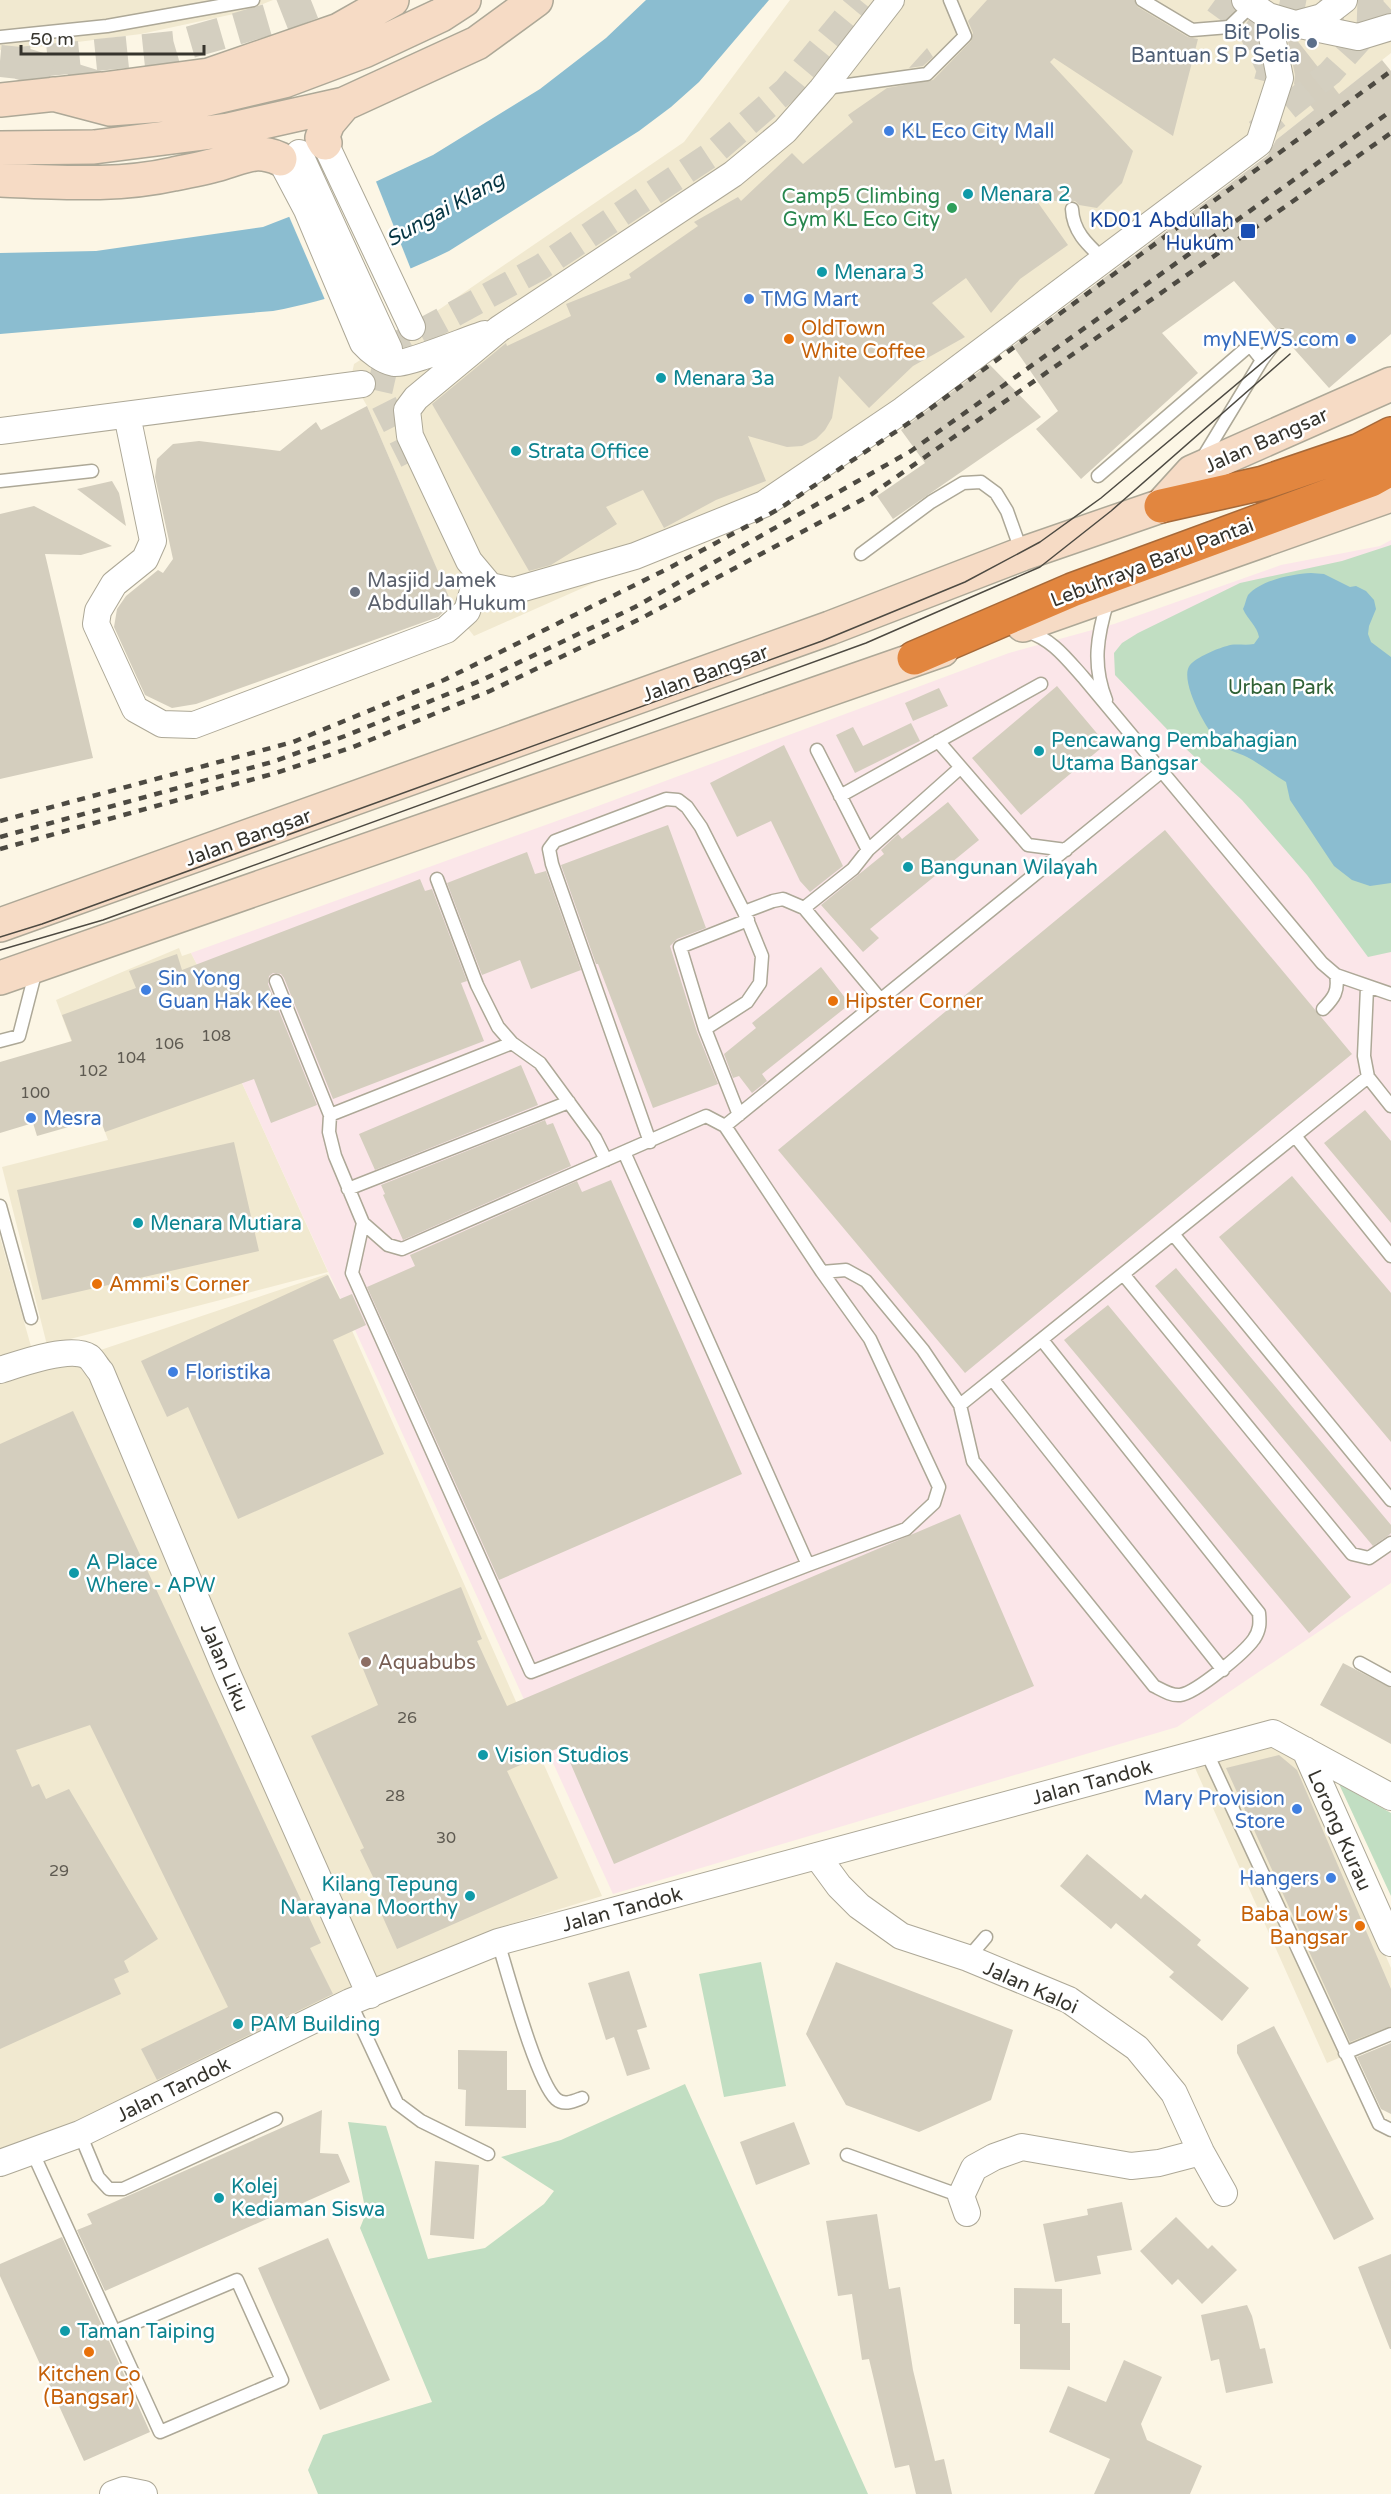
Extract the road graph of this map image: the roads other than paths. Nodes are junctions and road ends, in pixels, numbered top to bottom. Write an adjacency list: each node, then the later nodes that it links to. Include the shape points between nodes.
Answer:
1 (253, 0): 12 (lane, via 107,26)
2 (392, 0): 14 (main road, via 339,30 209,75)
3 (464, 0): 14 (main road, via 364,51 284,81 191,103 110,110)
4 (536, 0): 16 (main road, via 477,43)
5 (891, 0): 13 (street)
6 (950, 0): 13 (lane, via 964,36 927,74)
7 (1142, 0): 9 (lane, via 1192,30 1229,27)
8 (1344, 0): 10 (street, via 1322,17)
9 (1255, 5): 10 (street); 22 (street, via 1280,78 1259,143)
10 (1295, 24): 11 (street, via 1358,37)
11 (1391, 27)
12 (0, 37)
13 (822, 89): 24 (street, via 785,131 733,174)
14 (53, 94): 15 (main road)
15 (1, 99)
16 (344, 104): 17 (main road); 19 (main road, via 328,123 322,138)
17 (228, 130): 18 (main road, via 94,147); 19 (main road, via 288,143)
18 (0, 148)
19 (301, 152): 20 (main road, via 247,154 171,175 117,183); 23 (street); 24 (street, via 378,342 369,350 393,363 408,362)
20 (0, 180)
21 (1072, 209): 22 (lane, via 1080,237)
22 (1104, 260): 24 (street, via 903,410 764,504 635,556 513,591 490,586 469,561 411,436 407,410 416,398)
23 (411, 324)
24 (499, 329)
25 (1281, 335): 26 (lane)
26 (1262, 360): 34 (lane); 35 (lane, via 1250,345)
27 (362, 384): 29 (street)
28 (1391, 384): 34 (main road, Jalan Bangsar)
29 (127, 415): 30 (street); 41 (street, via 153,541 145,559 114,584 98,610 96,624 135,709 162,724 194,725 446,630 468,611)
30 (0, 430)
31 (1391, 434): 38 (highway, Lebuhraya Baru Pantai, via 1360,450 1263,483)
32 (1391, 469): 44 (highway, Lebuhraya Baru Pantai, via 1371,480 1072,590)
33 (92, 471): 36 (lane)
34 (1192, 472): 38 (main road, Jalan Bangsar)
35 (1098, 476)
36 (0, 481)
37 (1391, 495): 42 (main road)
38 (1161, 506): 40 (main road, Jalan Bangsar)
39 (861, 554): 40 (lane, via 931,502 963,483 981,482 996,493 1007,511)
40 (1022, 554): 57 (main road, Jalan Bangsar, via 819,632)
41 (474, 588)
42 (1109, 596): 43 (main road); 46 (lane, via 1096,653 1099,680)
43 (1013, 628): 44 (main road); 46 (lane, via 1054,645)
44 (914, 658): 58 (main road)
45 (1041, 684): 47 (lane)
46 (1111, 712): 50 (lane)
47 (938, 741): 49 (lane); 51 (lane)
48 (817, 750): 51 (lane)
49 (960, 768): 52 (lane); 53 (lane, via 1028,845)
50 (1161, 772): 53 (lane); 59 (lane)
51 (840, 796): 52 (lane)
52 (868, 850): 55 (lane, via 853,869)
53 (1066, 850): 64 (lane)
54 (436, 879): 68 (lane, via 477,985 498,1027)
55 (804, 908): 56 (lane, via 783,899); 64 (lane)
56 (746, 916): 66 (lane, via 762,956 760,983 747,1002); 66 (lane, via 680,947); 76 (lane, via 701,827 678,800 666,798 555,841 549,849)
57 (0, 925)
58 (37, 966): 60 (main road); 67 (lane, via 19,1036)
59 (1336, 975): 62 (lane); 65 (lane, via 1338,988)
60 (0, 978)
61 (276, 981): 72 (lane)
62 (1367, 988): 63 (lane); 69 (lane, via 1364,1056)
63 (1391, 994)
64 (881, 1000): 73 (lane)
65 (1323, 1009)
66 (705, 1029): 73 (lane)
67 (0, 1041)
68 (512, 1043): 70 (lane, via 540,1063); 72 (lane)
69 (1368, 1077): 71 (lane); 75 (lane)
70 (569, 1102): 78 (lane); 79 (lane)
71 (1391, 1106)
72 (330, 1115): 79 (lane, via 329,1132)
73 (739, 1115): 74 (lane)
74 (725, 1126): 76 (lane, via 706,1116); 84 (lane)
75 (1295, 1136): 82 (lane); 83 (lane)
76 (650, 1142): 77 (lane)
77 (624, 1152): 78 (lane); 93 (lane)
78 (606, 1160): 81 (lane, via 402,1249 388,1245)
79 (348, 1189): 81 (lane)
80 (0, 1206): 86 (lane)
81 (363, 1222): 93 (lane, via 352,1274 531,1672)
82 (1173, 1234): 85 (lane); 91 (lane)
83 (1391, 1256)
84 (822, 1272): 90 (lane, via 846,1270 866,1281 923,1350); 93 (lane, via 870,1339 939,1487 934,1503 906,1529)
85 (1123, 1274): 87 (lane); 92 (lane, via 1352,1554 1369,1558)
86 (31, 1318)
87 (1042, 1340): 89 (lane); 95 (lane, via 1259,1613 1260,1626 1254,1639)
88 (0, 1370): 105 (street, Jalan Liku, via 74,1353 89,1357 101,1372)
89 (993, 1380): 90 (lane); 95 (lane)
90 (960, 1406): 95 (lane, via 973,1461 1154,1686 1168,1694 1182,1695)
91 (1391, 1500)
92 (1391, 1543)
93 (808, 1565)
94 (1360, 1663): 96 (lane)
95 (1223, 1670)
96 (1391, 1680)
97 (1305, 1750): 98 (street, Jalan Tandok, via 1273,1732); 99 (street); 103 (street, Lorong Kurau)
98 (1206, 1751): 100 (street, Jalan Tandok); 107 (lane)
99 (1391, 1797)
100 (817, 1856): 102 (street, Jalan Tandok); 104 (street, Jalan Kaloi, via 839,1886 877,1920 901,1936)
101 (986, 1937): 104 (lane)
102 (498, 1942): 105 (street, Jalan Tandok); 108 (lane, via 546,2084 557,2100 567,2103)
103 (1391, 1943)
104 (968, 1958): 113 (street, Jalan Kaloi, via 1069,2000 1137,2048 1174,2092)
105 (360, 1999): 111 (street, Jalan Tandok); 114 (lane, via 397,2103 421,2121)
106 (1391, 2034): 107 (lane)
107 (1345, 2053): 110 (lane, via 1379,2124)
108 (582, 2098)
109 (276, 2119): 111 (lane, via 123,2189 109,2189 98,2177)
110 (1391, 2130)
111 (80, 2134): 112 (street, Jalan Tandok)
112 (32, 2151): 116 (street, Jalan Tandok); 119 (lane)
113 (1201, 2152): 117 (street, Jalan Kaloi); 118 (street, via 1131,2166 1022,2147 974,2168)
114 (488, 2154)
115 (847, 2155): 118 (lane)
116 (0, 2163)
117 (1224, 2193)
118 (964, 2205)
119 (116, 2331): 119 (lane, via 237,2280 282,2380 160,2432)
120 (113, 2494): 121 (street, via 124,2490)
121 (144, 2494)

